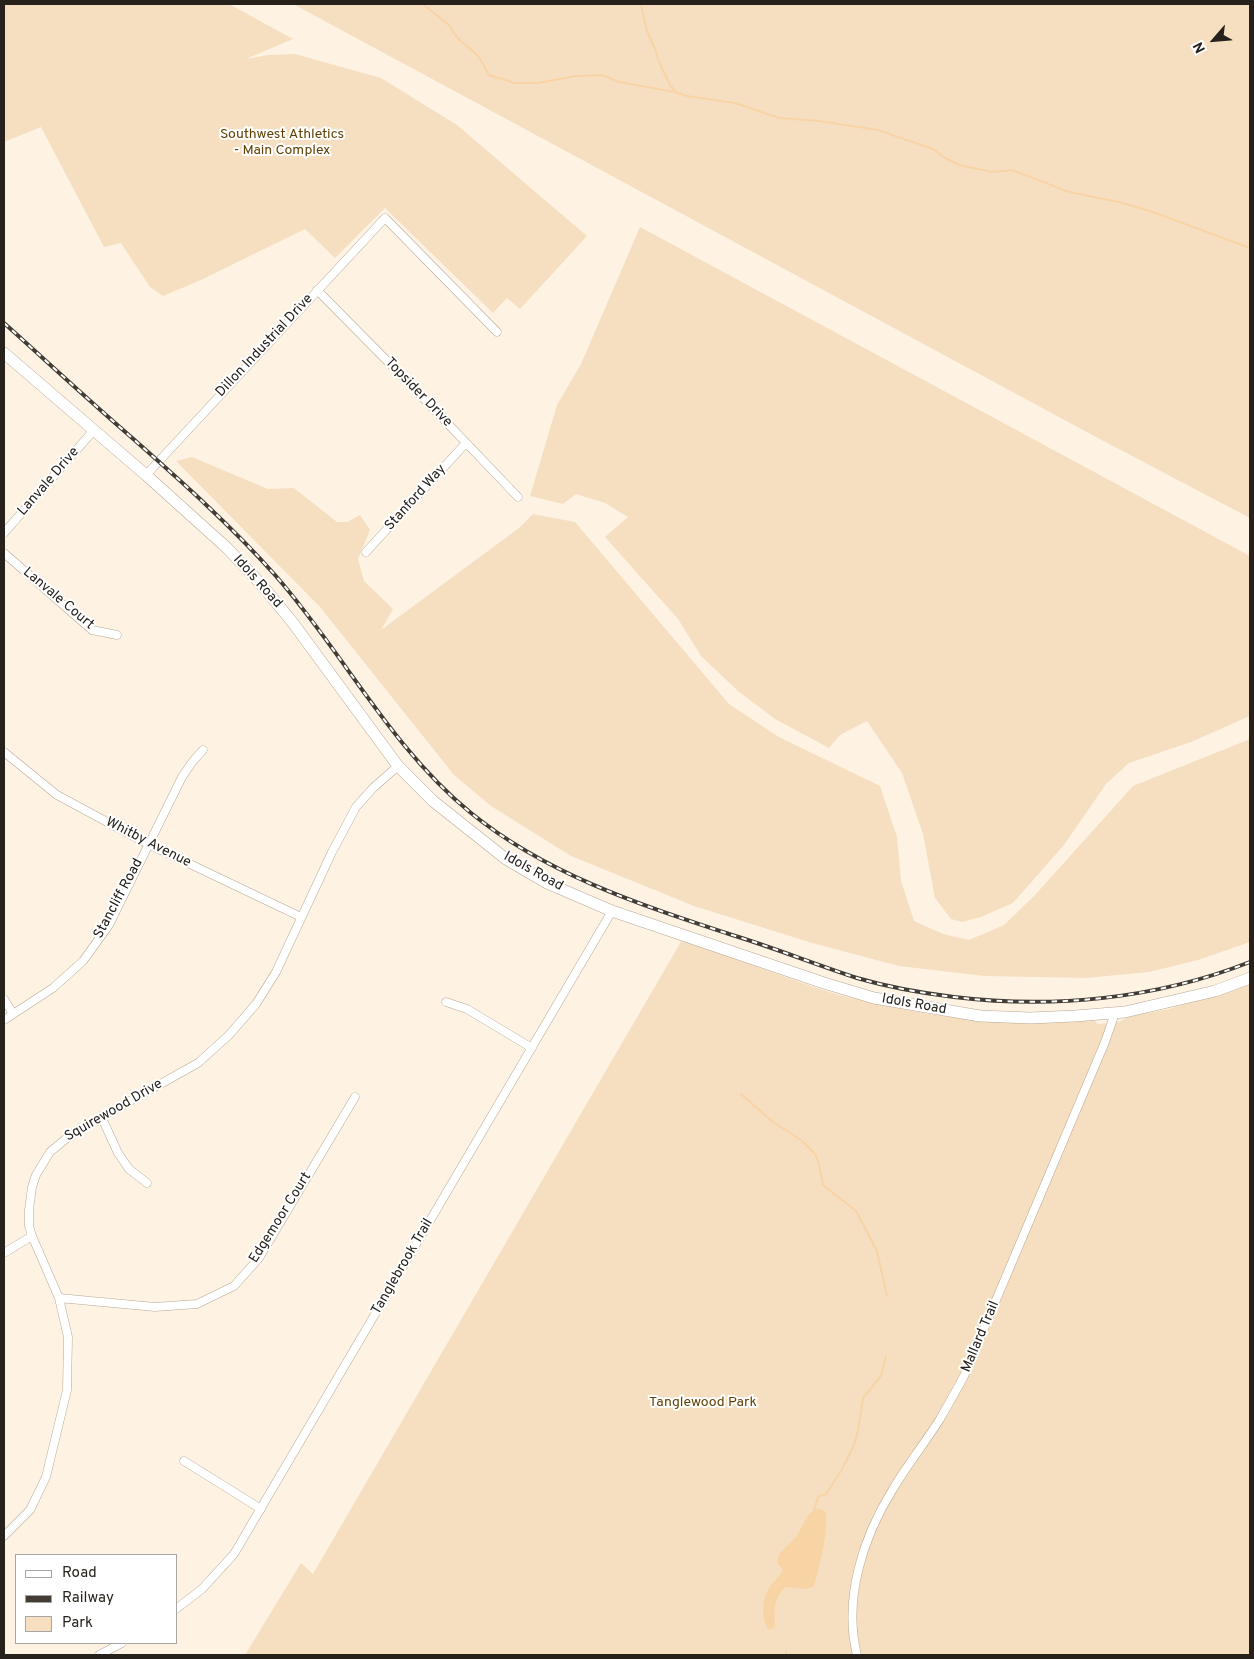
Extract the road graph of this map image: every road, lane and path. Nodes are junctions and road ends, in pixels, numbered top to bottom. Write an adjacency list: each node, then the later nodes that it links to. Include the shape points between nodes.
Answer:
1 (317, 290): 2 (street, Dillon Industrial Drive, via 385,218); 5 (street, Topsider Drive); 6 (street, Dillon Industrial Drive)
2 (497, 332)
3 (4, 353): 4 (street, Idols Road)
4 (93, 431): 6 (street, Idols Road); 8 (street, Lanvale Drive)
5 (466, 443): 7 (street, Topsider Drive); 9 (street, Stanford Way)
6 (146, 475): 14 (street, Idols Road, via 227,548 261,584)
7 (518, 497)
8 (4, 533)
9 (366, 552)
10 (4, 553): 11 (street, Lanvale Court, via 92,630)
11 (117, 635)
12 (203, 750): 15 (street, Stancliff Road, via 182,777)
13 (4, 752): 15 (street, Whitby Avenue, via 57,795)
14 (398, 766): 16 (street, Idols Road, via 433,801 506,859 547,883); 17 (street, Squirewood Drive, via 356,807)
15 (148, 844): 17 (street, Whitby Avenue); 22 (street, Stancliff Road, via 109,925 83,961 53,988)
16 (612, 911): 21 (street, Idols Road, via 874,998 980,1016 1030,1018); 24 (street, Tanglebrook Trail)
17 (301, 917): 26 (street, Squirewood Drive, via 276,972 256,1004 229,1036 198,1063)
18 (1250, 978): 21 (street, Idols Road, via 1215,992)
19 (4, 999): 22 (street)
20 (446, 1002): 24 (street, via 467,1009)
21 (1115, 1013): 37 (street, Mallard Trail, via 964,1376 940,1420 893,1488 871,1533 858,1574 852,1608 852,1632)
22 (13, 1014): 23 (street, Stancliff Road)
23 (4, 1020)
24 (532, 1048): 32 (street, Tanglebrook Trail)
25 (355, 1097): 30 (street, Edgemoor Court, via 259,1258 234,1286 197,1304 155,1307)
26 (100, 1116): 27 (street, via 118,1154 129,1169); 28 (street, Squirewood Drive, via 59,1143 44,1160 30,1197)
27 (147, 1183)
28 (32, 1236): 29 (street); 30 (street, Squirewood Drive)
29 (4, 1253)
30 (58, 1298): 33 (street, Squirewood Drive, via 68,1337 67,1390 46,1477 30,1510)
31 (184, 1461): 32 (street)
32 (261, 1510): 34 (street, Tanglebrook Trail, via 234,1554 202,1589)
33 (4, 1536)
34 (178, 1608)
35 (120, 1644): 36 (street)
36 (100, 1655)
37 (857, 1655)

